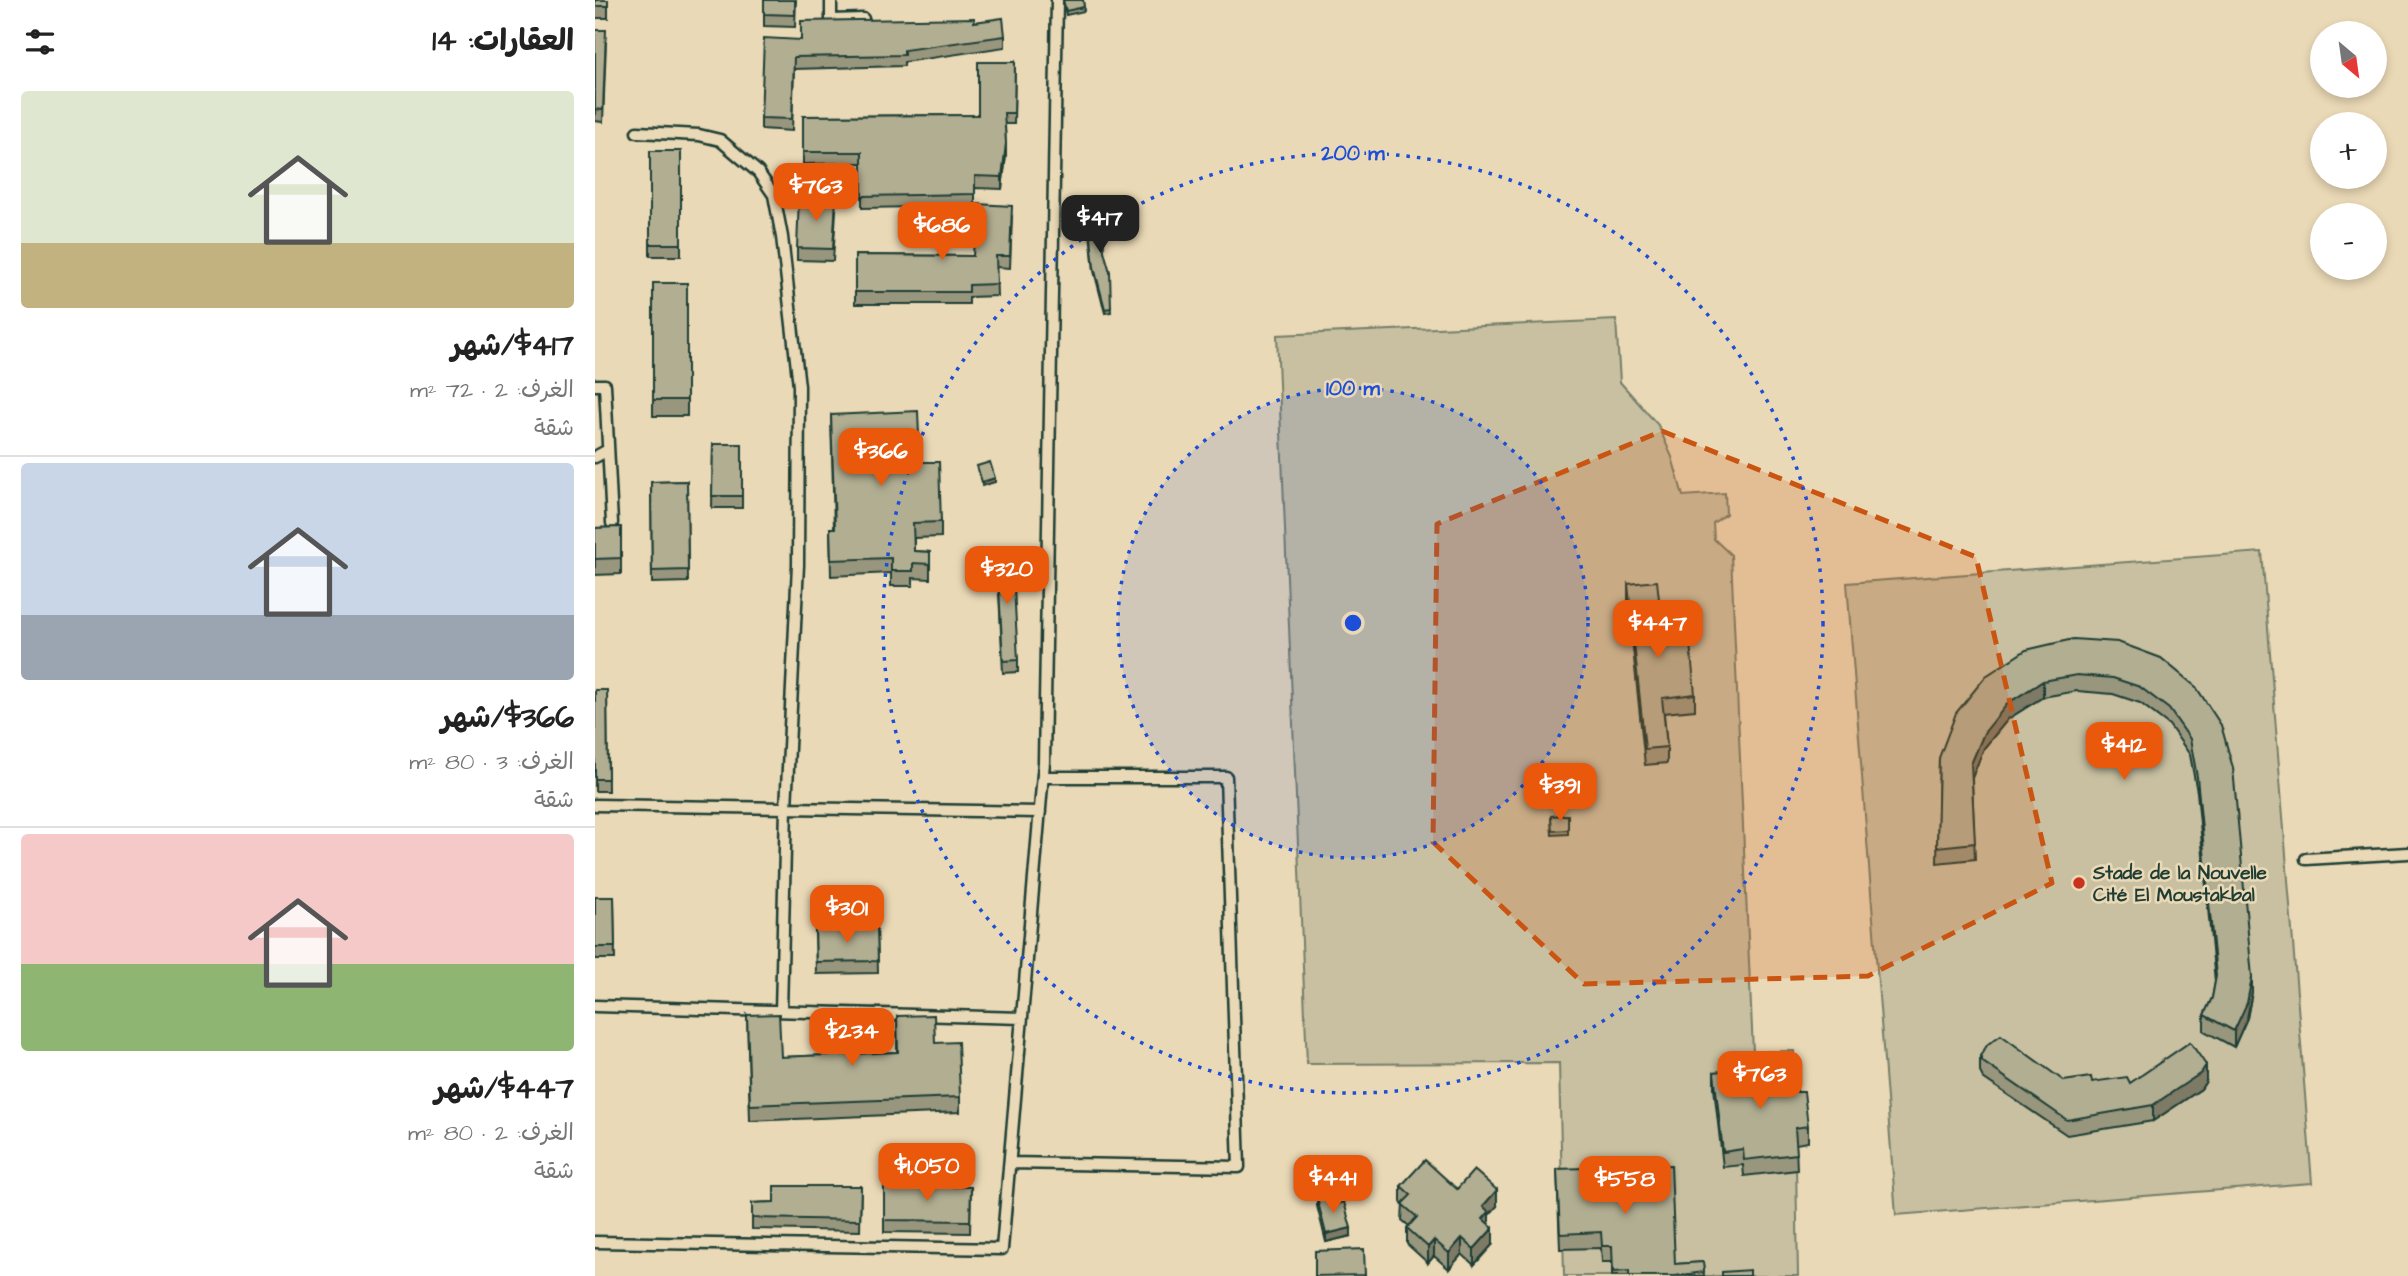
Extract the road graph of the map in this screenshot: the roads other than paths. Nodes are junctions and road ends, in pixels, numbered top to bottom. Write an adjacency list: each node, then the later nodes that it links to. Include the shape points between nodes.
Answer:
1 (831, 0): 3 (lane, via 831,20)
2 (1057, 0): 9 (lane)
3 (863, 19)
4 (637, 132): 11 (lane, via 720,140 758,172 774,195 799,386 798,565)
5 (595, 385): 6 (lane, via 605,385)
6 (608, 450): 7 (lane); 8 (lane)
7 (595, 457)
8 (612, 523)
9 (1043, 777): 12 (lane); 18 (lane, via 1226,777 1239,1167)
10 (595, 805): 11 (lane)
11 (786, 808): 12 (lane); 16 (lane)
12 (1040, 812): 17 (lane)
13 (2408, 853): 14 (lane)
14 (2306, 859)
15 (595, 1006): 16 (lane)
16 (781, 1011): 17 (lane)
17 (1022, 1018): 18 (lane)
18 (1010, 1163): 19 (lane, via 1002,1250)
19 (595, 1242)

